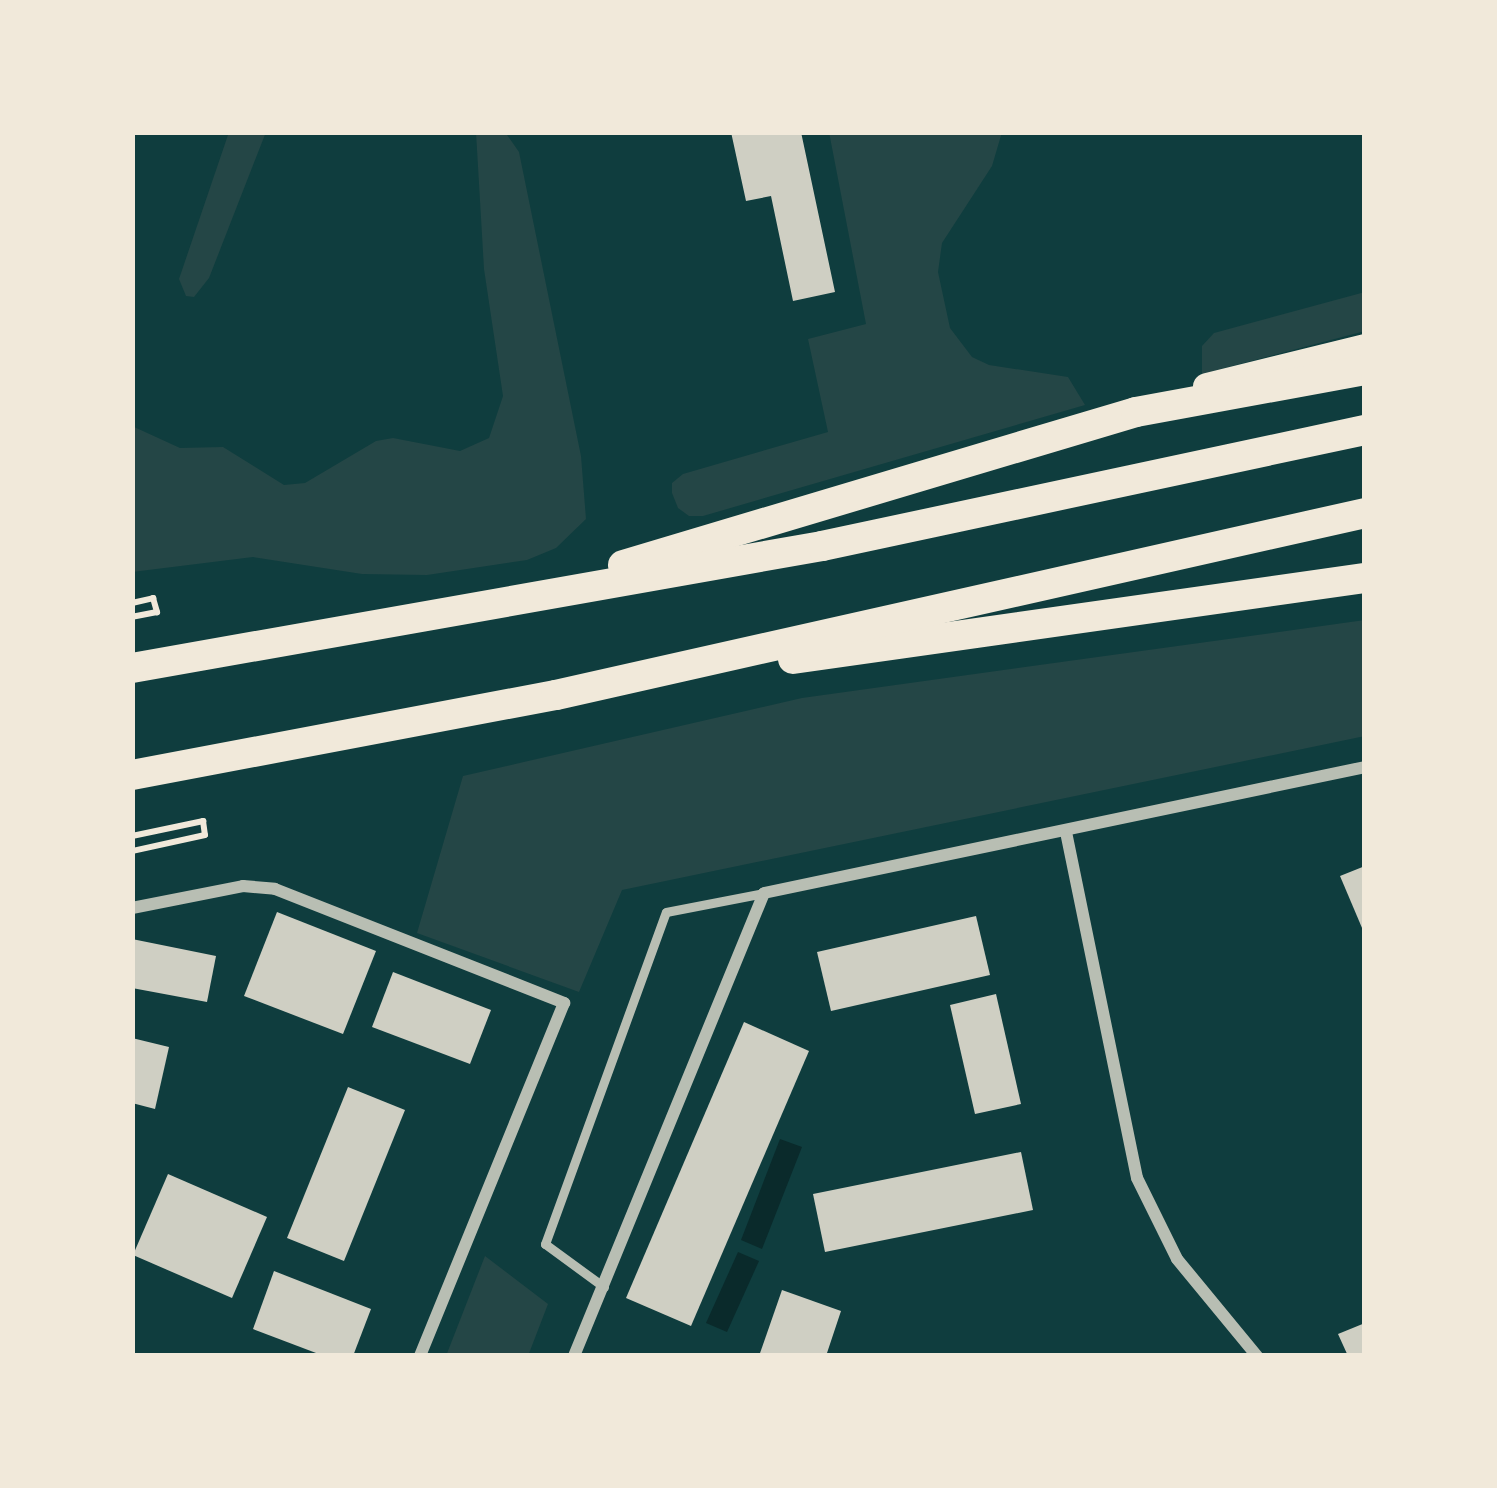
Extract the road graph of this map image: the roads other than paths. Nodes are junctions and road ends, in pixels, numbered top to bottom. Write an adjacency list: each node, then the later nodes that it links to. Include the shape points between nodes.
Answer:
1 (1365, 347): 3 (main road)
2 (1365, 370): 3 (highway)
3 (1136, 412): 7 (highway)
4 (1365, 430): 7 (highway, via 822,546)
5 (1365, 512): 9 (highway)
6 (1365, 578): 9 (highway)
7 (521, 598): 8 (highway)
8 (132, 668)
9 (556, 695): 11 (highway)
10 (1365, 767): 12 (street)
11 (132, 775)
12 (1066, 832): 13 (street); 18 (street, via 1137,1178 1177,1259)
13 (764, 893): 15 (street); 15 (lane, via 666,911 545,1244)
14 (132, 908): 16 (street, via 243,886 275,889 564,1003)
15 (604, 1287): 17 (street)
16 (420, 1356)
17 (574, 1356)
18 (1257, 1356)

